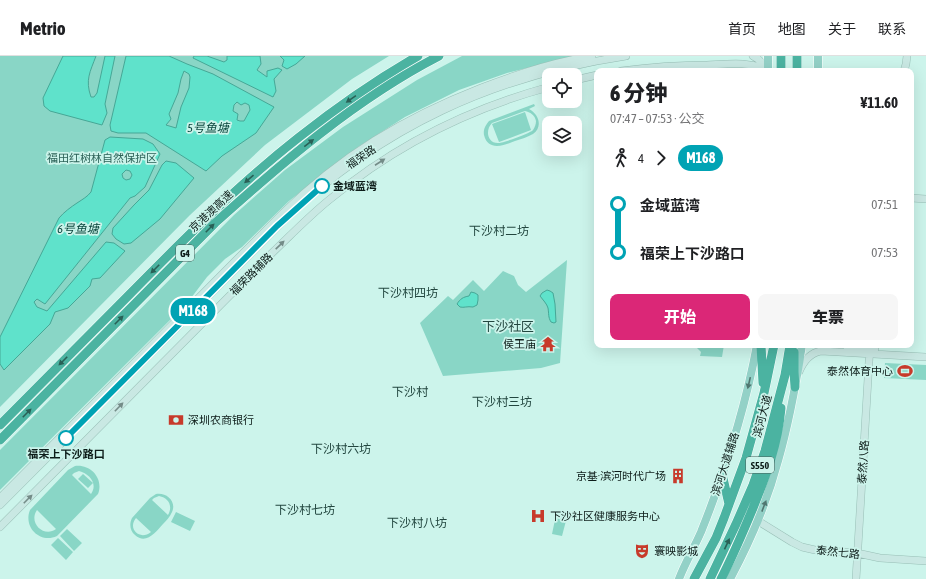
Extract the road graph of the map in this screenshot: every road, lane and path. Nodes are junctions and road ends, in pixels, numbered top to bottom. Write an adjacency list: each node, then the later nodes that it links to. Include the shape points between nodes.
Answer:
1 (418, 56): 17 (highway, G4)
2 (439, 56): 17 (highway, G4)
3 (592, 56): 40 (street, 福荣路, via 524,72 457,97 398,126 346,160 282,214)
4 (626, 56): 42 (street, 福荣路, via 576,64 504,85 443,109 403,130 355,161 284,220)
5 (753, 56): 12 (street)
6 (768, 56): 13 (main road)
7 (781, 56): 14 (highway)
8 (818, 56): 15 (main road)
9 (906, 56): 16 (street)
10 (651, 68): 11 (street, via 744,64)
11 (762, 68)
12 (766, 68)
13 (768, 68)
14 (781, 68)
15 (818, 68)
16 (904, 68)
17 (401, 71): 37 (highway, 京港澳高速 / G4, one-way to 37, via 383,77 346,102 246,182 193,230); 38 (highway, 京港澳高速 / G4, one-way to 17, via 215,223 295,154 388,86)
18 (594, 76): 19 (street)
19 (582, 78)
20 (542, 88): 44 (street, 福荣路辅路, one-way to 20, via 271,254 335,195 391,155 440,128 474,112)
21 (914, 198): 22 (street)
22 (926, 199)
23 (755, 348): 39 (main road, 滨河大道辅路, one-way to 39, via 744,404)
24 (761, 348): 36 (highway)
25 (773, 348): 36 (highway, 滨河大道 / S550)
26 (790, 348): 33 (highway, 滨河大道 / S550)
27 (794, 348): 35 (highway)
28 (802, 348): 34 (main road)
29 (858, 348): 30 (street)
30 (870, 349): 31 (street); 32 (street); 34 (street, via 817,352 806,359); 45 (street, 泰然八路)
31 (926, 352)
32 (926, 357)
33 (785, 375): 49 (highway, 滨河大道 / S550, one-way to 33, via 753,485 765,451); 50 (highway, via 780,425 771,459 758,497)
34 (797, 376): 35 (main road)
35 (795, 387): 43 (main road, one-way to 35, via 778,463)
36 (764, 393): 41 (highway, 滨河大道 / S550)
37 (0, 425)
38 (0, 440)
39 (722, 474): 41 (highway); 47 (main road, 滨河大道辅路, via 700,534)
40 (0, 498)
41 (730, 504): 48 (highway, 滨河大道 / S550, via 716,538)
42 (0, 505)
43 (758, 521): 45 (street, 泰然七路, via 802,546 819,551); 51 (main road)
44 (0, 527)
45 (857, 553): 46 (street, 泰然七路, via 880,558); 52 (street, 泰然八路)
46 (926, 560)
47 (679, 576)
48 (692, 579)
49 (710, 579)
50 (721, 579)
51 (730, 579)
52 (856, 579)

